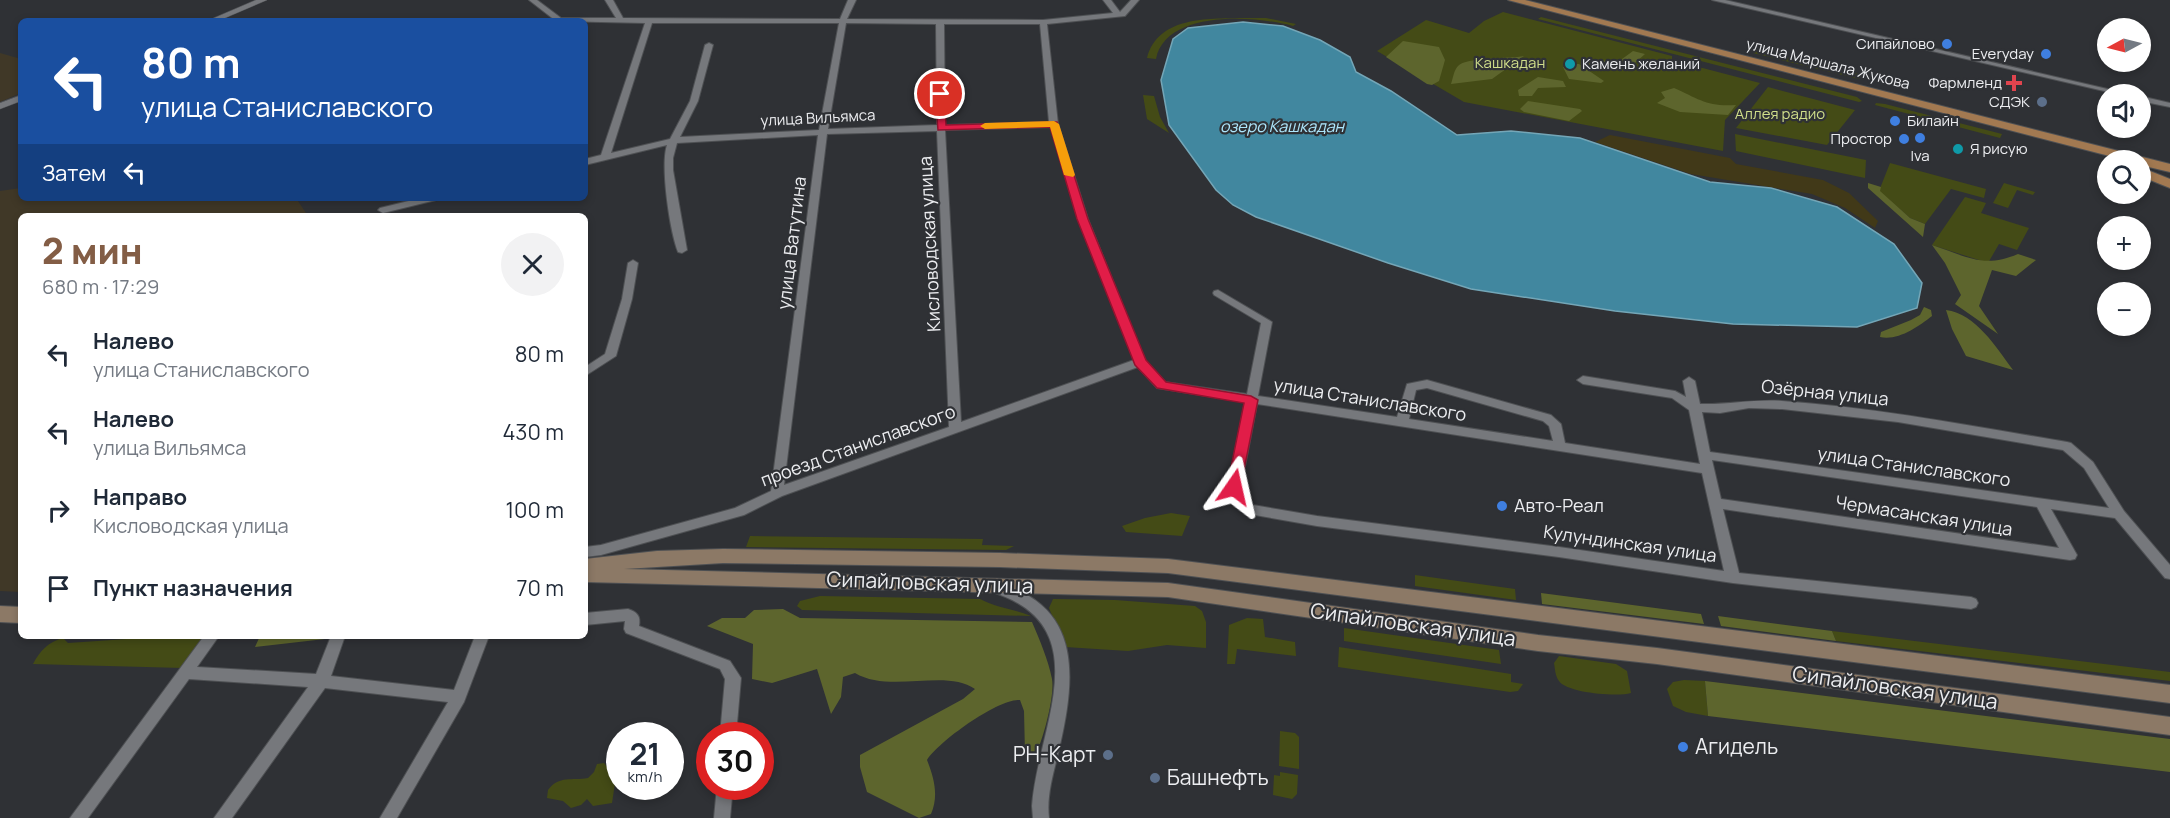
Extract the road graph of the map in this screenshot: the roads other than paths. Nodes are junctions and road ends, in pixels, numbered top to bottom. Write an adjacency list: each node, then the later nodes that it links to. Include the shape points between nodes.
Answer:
1 (263, 0): 11 (street)
2 (534, 0): 12 (street)
3 (609, 0): 14 (street)
4 (852, 0): 16 (street, улица Ватутина)
5 (1107, 0): 10 (street)
6 (1135, 0): 10 (street)
7 (1495, 0): 29 (main road, улица Маршала Жукова)
8 (1513, 0): 34 (main road, улица Маршала Жукова)
9 (1716, 0): 20 (street)
10 (1120, 14): 18 (street)
11 (218, 18)
12 (556, 18)
13 (588, 20): 14 (street)
14 (621, 20): 15 (street)
15 (649, 20): 16 (street); 32 (street)
16 (843, 20): 17 (street); 27 (street, улица Ватутина)
17 (940, 21): 18 (street); 26 (street, Кисловодская улица)
18 (1043, 22): 25 (street, улица Станиславского)
19 (709, 45): 28 (street, via 689,115 677,130)
20 (2097, 88)
21 (18, 99): 24 (street)
22 (2151, 101): 23 (street)
23 (2170, 105)
24 (0, 106)
25 (1054, 124): 26 (street, улица Вильямса); 44 (street, улица Станиславского, via 1083,219)
26 (941, 128): 27 (street, улица Вильямса); 51 (street, Кисловодская улица)
27 (823, 132): 28 (street, улица Вильямса); 54 (street, улица Ватутина)
28 (676, 140): 32 (street, улица Вильямса); 41 (street, via 670,147 669,169)
29 (2092, 154): 30 (main road, улица Маршала Жукова); 31 (main road)
30 (2097, 155)
31 (2097, 156)
32 (604, 157): 33 (street, улица Вильямса)
33 (588, 161)
34 (2170, 168)
35 (2151, 169): 36 (main road)
36 (2170, 174)
37 (2151, 176): 38 (main road)
38 (2170, 184)
39 (424, 201): 40 (street)
40 (384, 213)
41 (682, 250)
42 (633, 263): 45 (street, via 610,356)
43 (1218, 293): 48 (street, via 1267,322)
44 (1140, 362): 48 (street, улица Станиславского, via 1161,385); 51 (street, проезд Станиславского)
45 (588, 370)
46 (1582, 380): 49 (street, Озёрная улица, via 1675,395)
47 (1689, 381): 49 (street)
48 (1251, 400): 50 (street, улица Станиславского); 63 (street, Кулундинская улица, via 1234,487 1249,508 1317,521)
49 (1695, 408): 53 (street); 57 (street, Озёрная улица, via 1782,405 1898,418 2067,446 2088,465)
50 (1402, 423): 52 (street, улица Станиславского); 52 (street, via 1411,387 1427,384 1547,418 1555,424)
51 (955, 429): 54 (street, проезд Станиславского)
52 (1560, 447): 53 (street, улица Станиславского)
53 (1706, 462): 55 (street); 56 (street, улица Станиславского)
54 (777, 493): 58 (street, проезд Станиславского, via 739,512)
55 (1714, 503): 56 (street, Чермасанская улица, via 2070,555); 63 (street)
56 (2041, 503): 57 (street, улица Станиславского)
57 (2119, 514): 61 (street)
58 (588, 552)
59 (588, 566): 60 (main road, Сипайловская улица)
60 (655, 567): 62 (main road, Сипайловская улица); 64 (main road, Сипайловская улица); 69 (main road, Сипайловская улица, via 723,555 1168,566)
61 (2170, 574)
62 (588, 575)
63 (1733, 578): 65 (street, Кулундинская улица)
64 (984, 585): 73 (main road, Сипайловская улица, via 1168,590); 85 (street, via 1031,601 1050,619 1060,649 1064,676 1062,704 1043,784)
65 (1971, 603)
66 (0, 614): 67 (main road)
67 (18, 615)
68 (588, 619): 78 (street, via 628,615 633,620 631,629 725,665 733,678)
69 (1653, 629): 73 (main road, via 1646,642); 76 (main road, Сипайловская улица)
70 (211, 639): 74 (street)
71 (337, 639): 75 (street)
72 (481, 639): 77 (street)
73 (1657, 656): 79 (main road, Сипайловская улица)
74 (187, 673): 75 (street); 81 (street)
75 (321, 681): 77 (street); 82 (street)
76 (2170, 694)
77 (459, 696): 83 (street)
78 (729, 722)
79 (2170, 726)
80 (723, 800): 84 (street)
81 (78, 818)
82 (222, 818)
83 (388, 818)
84 (722, 818)
85 (1041, 818)

